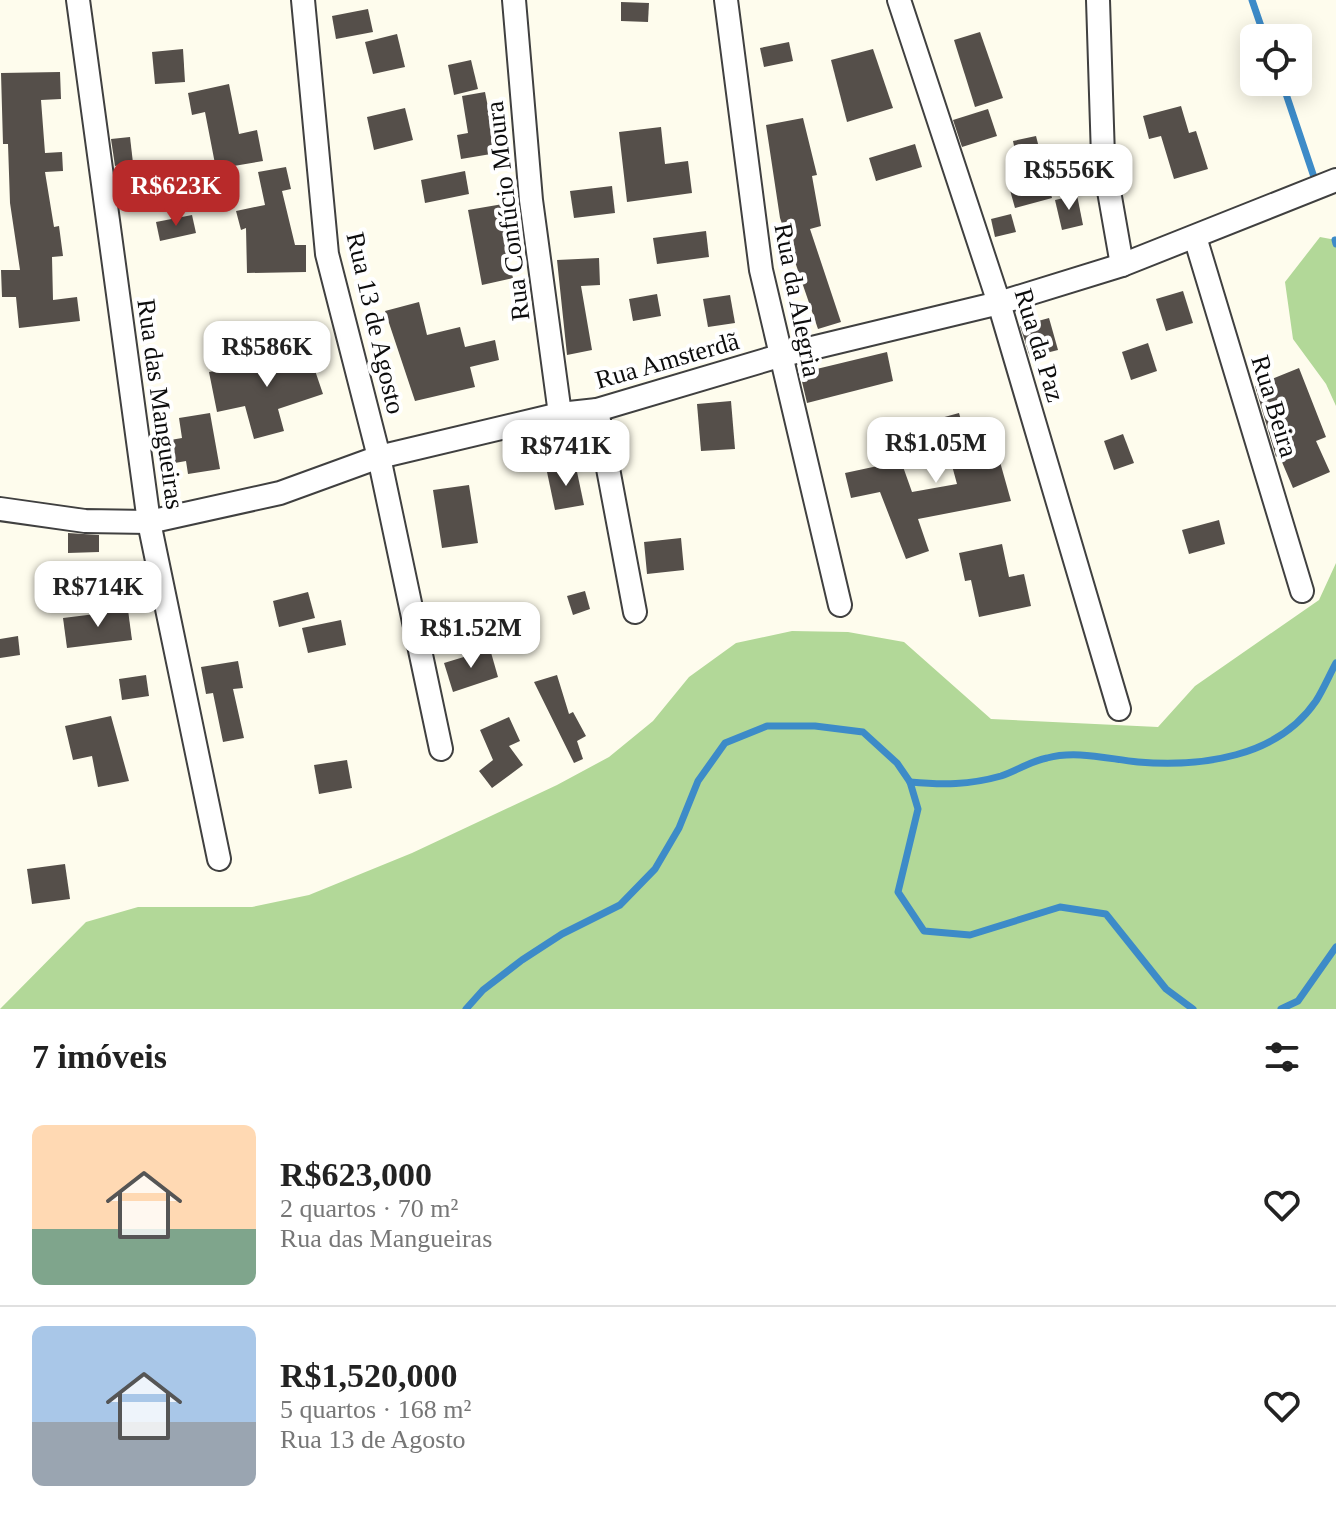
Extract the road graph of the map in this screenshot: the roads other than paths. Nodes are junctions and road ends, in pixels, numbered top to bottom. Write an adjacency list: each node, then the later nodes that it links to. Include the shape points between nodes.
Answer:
1 (78, 0): 16 (street, Rua das Mangueiras)
2 (303, 0): 14 (street, Rua 13 de Agosto, via 327,254)
3 (514, 0): 13 (street, Rua Confúcio Moura, via 531,200)
4 (726, 0): 11 (street, Rua da Alegria, via 761,270)
5 (899, 0): 10 (street, Rua da Paz)
6 (1098, 0): 9 (street, via 1103,157)
7 (1336, 180): 8 (street, Rua Amsterdã)
8 (1195, 237): 9 (street, Rua Amsterdã); 17 (street, Rua Beira)
9 (1122, 265): 10 (street, Rua Amsterdã)
10 (999, 303): 11 (street, Rua Amsterdã); 20 (street, Rua da Paz)
11 (779, 356): 12 (street, Rua Amsterdã); 18 (street, Rua da Alegria)
12 (597, 410): 13 (street, Rua Amsterdã); 19 (street)
13 (560, 414): 14 (street, Rua Amsterdã)
14 (379, 457): 16 (street, Rua Amsterdã, via 280,493); 21 (street, Rua 13 de Agosto)
15 (0, 509): 16 (street, Rua Amsterdã, via 85,521)
16 (149, 522): 22 (street, Rua das Mangueiras)
17 (1302, 591)
18 (840, 605)
19 (635, 612)
20 (1119, 709)
21 (441, 749)
22 (219, 859)

